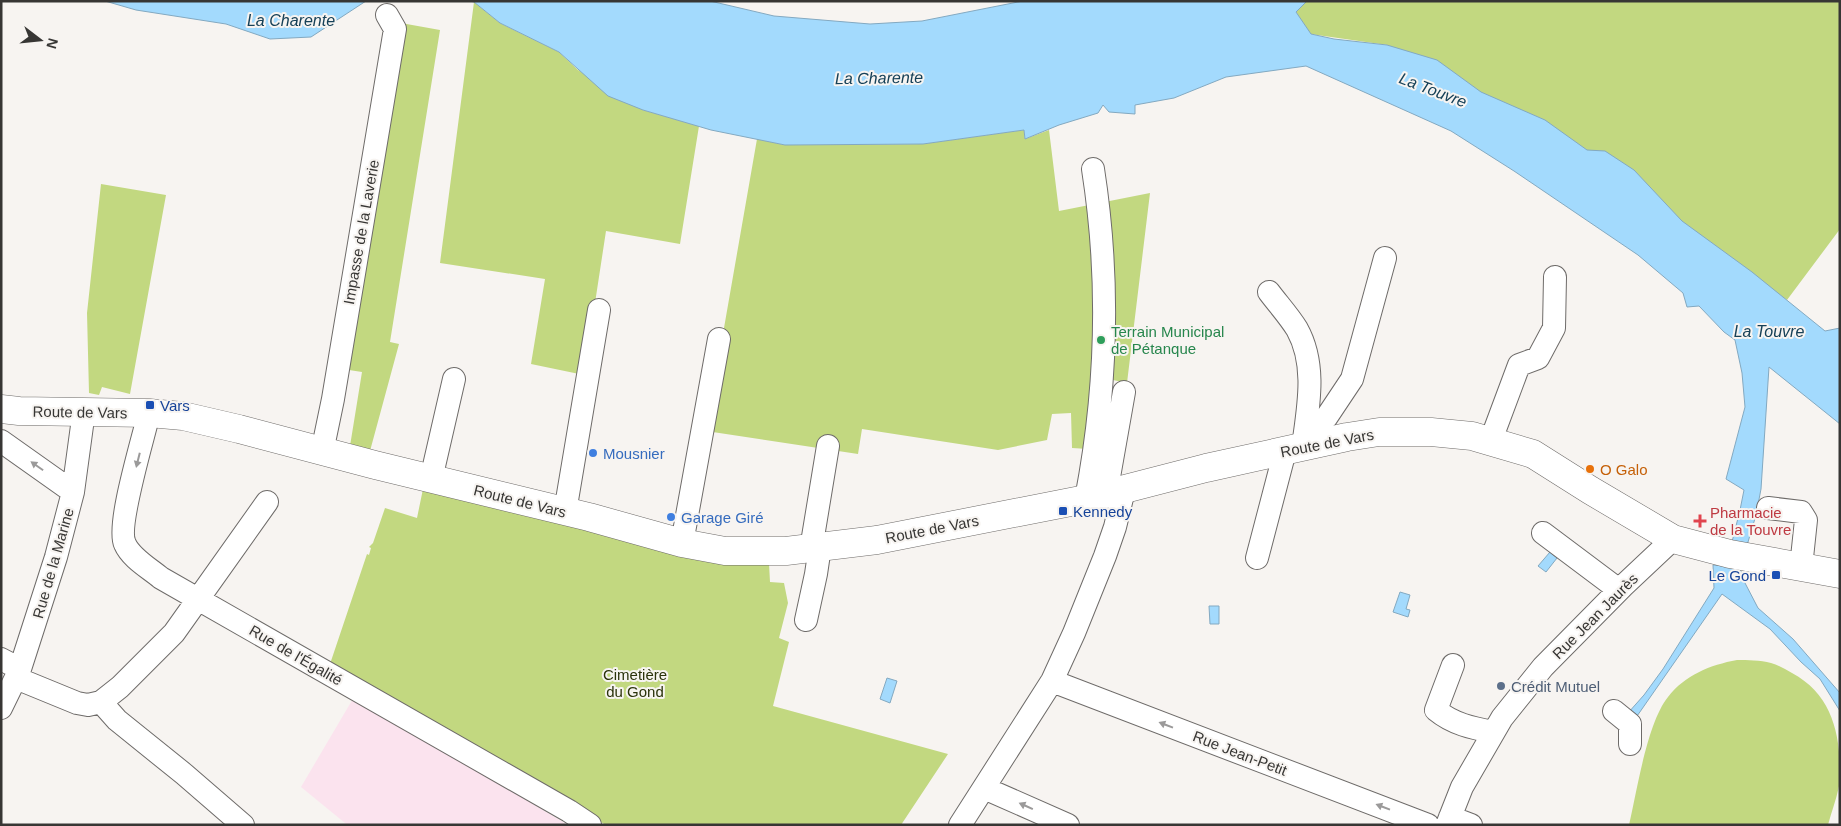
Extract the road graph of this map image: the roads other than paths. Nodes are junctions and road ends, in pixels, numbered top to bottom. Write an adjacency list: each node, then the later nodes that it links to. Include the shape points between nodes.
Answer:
1 (387, 14): 17 (street, Impasse de la Laverie, via 395,29)
2 (1093, 169): 20 (street, via 1100,215 1104,317 1095,453)
3 (1385, 258): 15 (street, via 1352,379 1326,418)
4 (1555, 277): 13 (street, via 1554,328 1538,358 1519,365)
5 (1269, 292): 15 (street, via 1297,330 1308,358 1310,383)
6 (599, 310): 23 (street)
7 (720, 339): 26 (street)
8 (454, 379): 18 (street)
9 (1124, 392): 20 (street)
10 (1, 409): 11 (main road, Route de Vars)
11 (84, 411): 12 (main road, Route de Vars); 19 (street, Rue de la Marine)
12 (149, 413): 17 (main road, Route de Vars, via 220,424); 32 (street, Rue de l'Égalité, one-way to 32, via 122,535 131,552 161,578)
13 (1491, 440): 15 (main road, Route de Vars, via 1431,432 1379,432); 25 (main road, Route de Vars, via 1533,454)
14 (1, 441): 19 (street, one-way to 14)
15 (1298, 441): 20 (main road, Route de Vars); 28 (street)
16 (828, 446): 27 (street)
17 (322, 452): 18 (main road, Route de Vars)
18 (431, 479): 23 (main road, Route de Vars)
19 (73, 492): 35 (street, Rue de la Marine, via 56,557)
20 (1105, 494): 27 (main road, Route de Vars, via 877,540); 36 (street, via 1116,528)
21 (267, 502): 32 (street)
22 (1768, 508): 29 (street, via 1801,512 1806,520)
23 (566, 512): 26 (main road, Route de Vars)
24 (1543, 533): 31 (street)
25 (1674, 539): 29 (main road, Route de Vars); 31 (street, Rue Jean Jaurès)
26 (682, 543): 27 (main road, Route de Vars, via 725,551)
27 (816, 548): 33 (street, via 816,574)
28 (1257, 558)
29 (1801, 567): 30 (main road, Route de Vars)
30 (1840, 574)
31 (1619, 590): 40 (street, Rue Jean Jaurès, via 1544,667)
32 (199, 600): 37 (street, via 174,633); 45 (street, Rue de l'Égalité)
33 (806, 620)
34 (1453, 665): 40 (street, via 1436,710 1463,726)
35 (13, 669): 37 (street, via 77,703); 38 (street, Rue de la Marine)
36 (1052, 681): 42 (street); 48 (street, Rue Jean-Petit, one-way to 36)
37 (101, 702): 44 (street, via 117,720)
38 (1, 708)
39 (1614, 711): 41 (street, via 1630,724)
40 (1493, 732): 43 (street, Rue Jean Jaurès, via 1462,787)
41 (1630, 744)
42 (984, 788): 46 (street); 47 (street, one-way to 42)
43 (1448, 821): 49 (street)
44 (243, 825)
45 (590, 825)
46 (960, 825)
47 (1068, 825)
48 (1428, 825)
49 (1471, 825)

